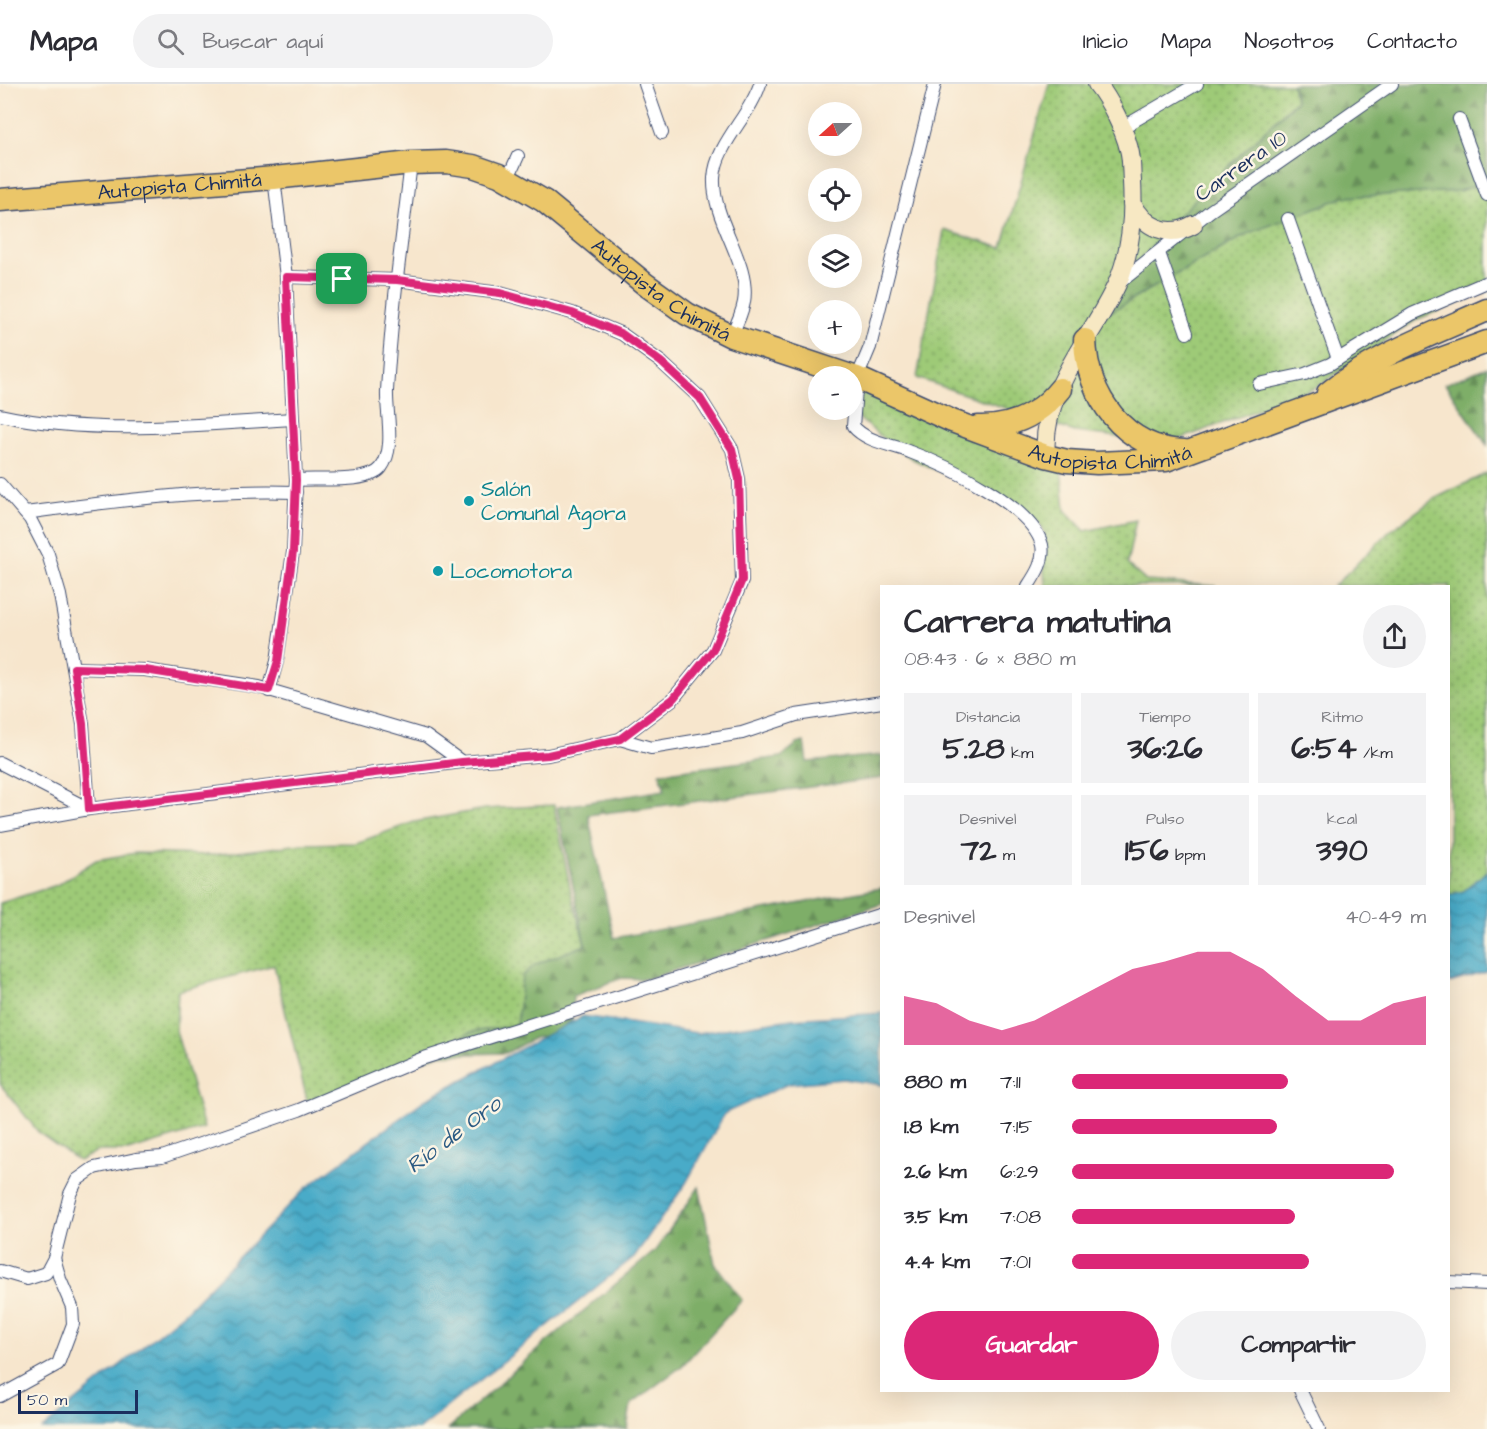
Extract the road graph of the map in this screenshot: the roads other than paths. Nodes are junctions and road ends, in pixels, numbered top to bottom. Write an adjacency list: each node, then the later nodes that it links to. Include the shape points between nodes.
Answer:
1 (645, 84): 9 (street)
2 (760, 84): 26 (street, via 714,175 719,214 744,288 744,302)
3 (935, 84): 31 (street)
4 (1097, 84): 8 (street)
5 (1197, 84): 8 (street)
6 (1392, 84): 18 (street, Carrera 10)
7 (1459, 119): 14 (street)
8 (1120, 129): 16 (street, via 1130,150)
9 (662, 133)
10 (518, 156): 13 (street)
11 (411, 163): 12 (highway, Autopista Chimitá); 13 (highway, Autopista Chimitá, via 473,166); 21 (street)
12 (274, 178): 15 (highway, Autopista Chimitá); 20 (street)
13 (507, 180): 26 (highway, Autopista Chimitá, via 543,201 687,314)
14 (1487, 195)
15 (0, 200)
16 (1132, 203): 18 (street, via 1142,219 1158,229 1178,232); 23 (street, via 1130,242)
17 (1288, 219): 29 (street)
18 (1193, 225): 19 (street, Carrera 10)
19 (1159, 253): 23 (street, Carrera 10); 25 (street)
20 (286, 277): 21 (street); 37 (street)
21 (397, 280): 43 (street, via 388,362 388,446 381,468 355,479); 49 (street, via 500,293 572,313 622,334 661,362 700,398 732,449 739,479 742,580 713,650 673,699)
22 (1487, 282): 29 (street, via 1412,314)
23 (1117, 284): 27 (street)
24 (1487, 310): 35 (highway, Autopista Chimitá, via 1377,361 1346,378)
25 (1187, 333)
26 (732, 336): 30 (highway, Autopista Chimitá)
27 (1085, 340): 34 (street); 40 (highway, via 1092,383 1114,419 1151,444)
28 (1487, 342): 35 (highway, Autopista Chimitá)
29 (1338, 359): 33 (street, via 1305,374)
30 (821, 366)
31 (862, 366)
32 (862, 380): 39 (highway, Autopista Chimitá)
33 (1258, 384)
34 (1060, 389): 39 (highway, via 1040,409 1015,422 990,427); 41 (street, via 1047,425)
35 (1315, 403): 40 (highway, Autopista Chimitá)
36 (0, 415): 37 (street, via 42,424 83,426)
37 (292, 419): 43 (street)
38 (854, 420): 45 (street, via 860,435 968,477 1024,517 1042,546 1040,568)
39 (952, 421): 41 (highway, Autopista Chimitá)
40 (1195, 451): 41 (highway, Autopista Chimitá, via 1166,460 1129,464)
41 (1046, 456)
42 (0, 484): 44 (street)
43 (296, 486): 44 (street, via 145,497); 47 (street, via 293,552 278,661)
44 (25, 513): 46 (street, via 48,554)
45 (1029, 585)
46 (74, 668): 47 (street, via 145,670); 52 (street, via 83,724)
47 (269, 690): 50 (street, via 426,735)
48 (880, 702): 49 (street, via 796,716 742,733 651,748)
49 (620, 739): 50 (street, via 548,755)
50 (462, 762): 52 (street)
51 (0, 763): 52 (street)
52 (89, 809): 53 (street)
53 (0, 825)
54 (880, 915): 55 (street, via 421,1059 299,1110 162,1157 94,1168 77,1180 70,1194)
55 (54, 1258): 56 (street, via 46,1273 27,1279); 60 (street, via 72,1307 73,1324 58,1364)
56 (0, 1271)
57 (1450, 1282): 58 (street)
58 (1487, 1284)
59 (1301, 1392): 61 (street)
60 (0, 1396)
61 (1319, 1429)

